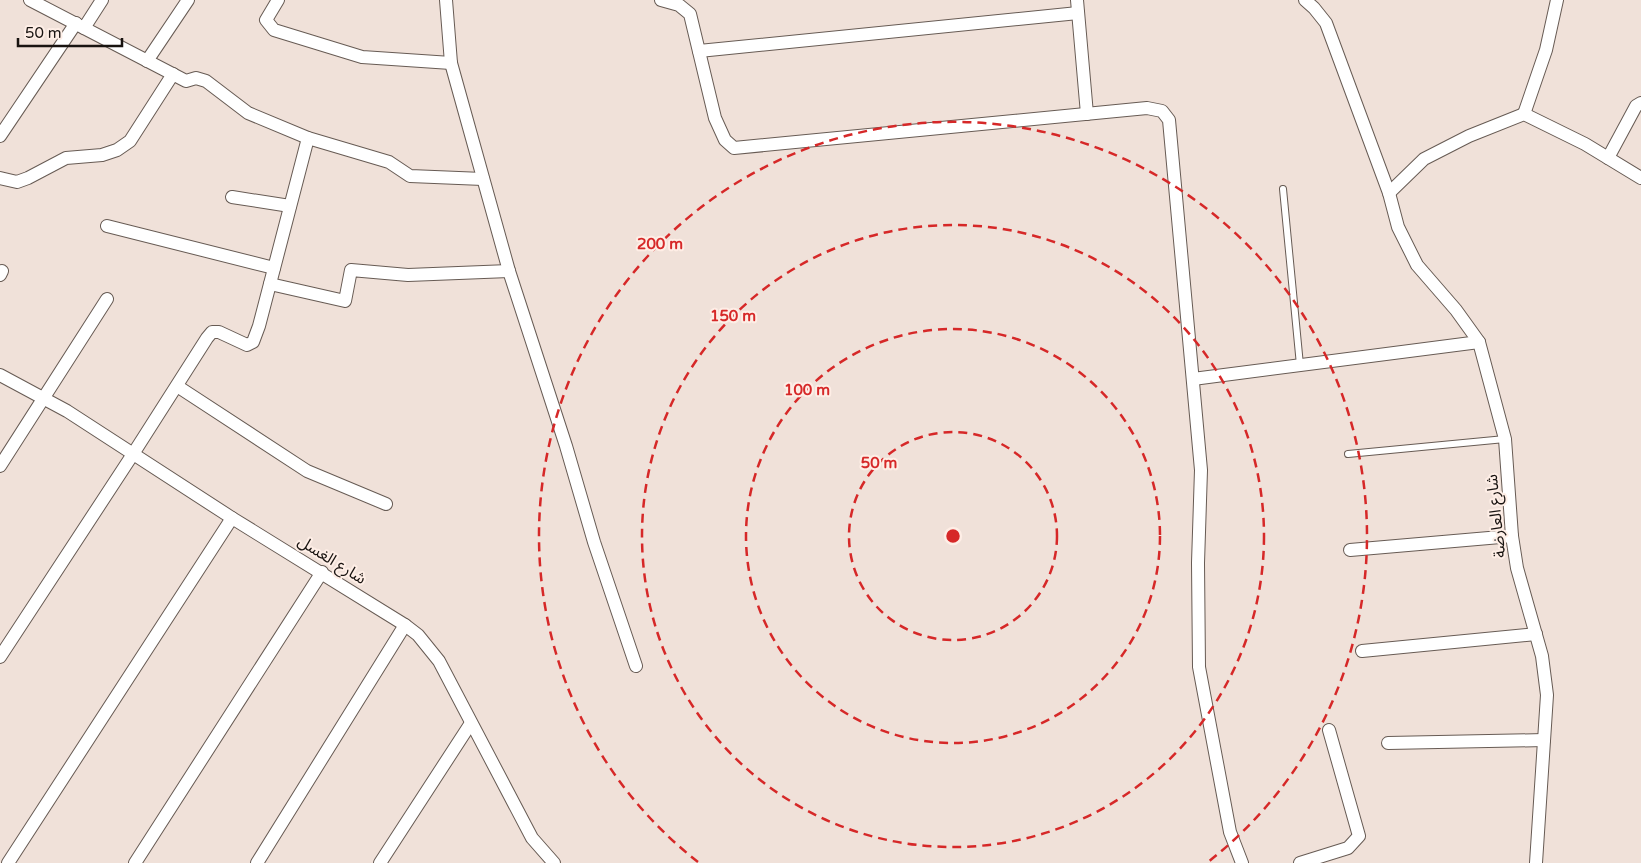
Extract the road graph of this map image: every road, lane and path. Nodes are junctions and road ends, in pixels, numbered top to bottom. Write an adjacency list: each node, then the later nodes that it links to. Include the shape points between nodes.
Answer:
1 (30, 0): 11 (street)
2 (102, 0): 11 (street)
3 (188, 0): 13 (street)
4 (278, 0): 14 (street, via 266,20 274,30 362,57)
5 (446, 0): 14 (street)
6 (661, 0): 12 (street, via 678,5 690,14)
7 (1077, 0): 10 (street)
8 (1305, 0): 26 (street, شارع العارضة, via 1326,23)
9 (1557, 0): 18 (street, via 1546,50)
10 (1078, 13): 12 (street); 17 (street)
11 (80, 26): 13 (street); 19 (street)
12 (699, 51): 17 (street, via 715,118 725,140 734,148)
13 (147, 61): 15 (street)
14 (451, 63): 24 (street)
15 (173, 74): 20 (street, via 186,81 196,78 206,81 248,113); 22 (street, via 130,141 117,150 102,156 66,158 17,182)
16 (1641, 103): 21 (street, via 1636,106)
17 (1087, 114): 37 (street, via 1147,108 1162,111 1169,120)
18 (1524, 114): 21 (street); 26 (street, via 1469,136 1424,159)
19 (0, 136)
20 (308, 138): 24 (street, via 388,162 410,176); 28 (street)
21 (1608, 158): 23 (street)
22 (0, 178)
23 (1641, 178)
24 (483, 179): 31 (street)
25 (1283, 189): 35 (lane)
26 (1389, 193): 34 (street, شارع العارضة, via 1398,226 1417,265)
27 (232, 197): 28 (street)
28 (290, 206): 30 (street)
29 (107, 226): 30 (street)
30 (274, 268): 32 (street)
31 (509, 271): 32 (street, via 408,275 351,270 345,301); 53 (street)
32 (270, 284): 38 (street, via 253,342 247,345 212,332)
33 (107, 299): 39 (street)
34 (1479, 342): 35 (street); 40 (street, شارع العارضة)
35 (1300, 365): 37 (street)
36 (0, 375): 39 (street, شارع الغسل)
37 (1193, 380): 63 (street, via 1201,470 1199,667 1230,832)
38 (176, 386): 41 (street); 44 (street, via 307,470)
39 (43, 399): 41 (street, شارع الغسل); 43 (street)
40 (1505, 439): 42 (lane); 46 (street, شارع العارضة)
41 (133, 454): 45 (street, شارع الغسل); 52 (street)
42 (1348, 454)
43 (0, 466)
44 (386, 504)
45 (232, 518): 48 (street, شارع الغسل); 58 (street)
46 (1512, 536): 47 (street); 50 (street, شارع العارضة, via 1517,568)
47 (1350, 550)
48 (322, 572): 49 (street, شارع الغسل); 59 (street)
49 (404, 625): 54 (street, شارع الغسل, via 418,635 439,661); 60 (street)
50 (1536, 634): 51 (street); 56 (street, شارع العارضة, via 1547,695)
51 (1362, 651)
52 (0, 657)
53 (636, 666)
54 (471, 723): 61 (street); 62 (street, شارع الغسل, via 532,838)
55 (1329, 730): 64 (street, via 1359,836 1348,848)
56 (1544, 740): 57 (street); 65 (street, شارع العارضة)
57 (1388, 743)
58 (8, 863)
59 (135, 863)
60 (257, 863)
61 (380, 863)
62 (554, 863)
63 (1242, 863)
64 (1300, 863)
65 (1536, 863)

